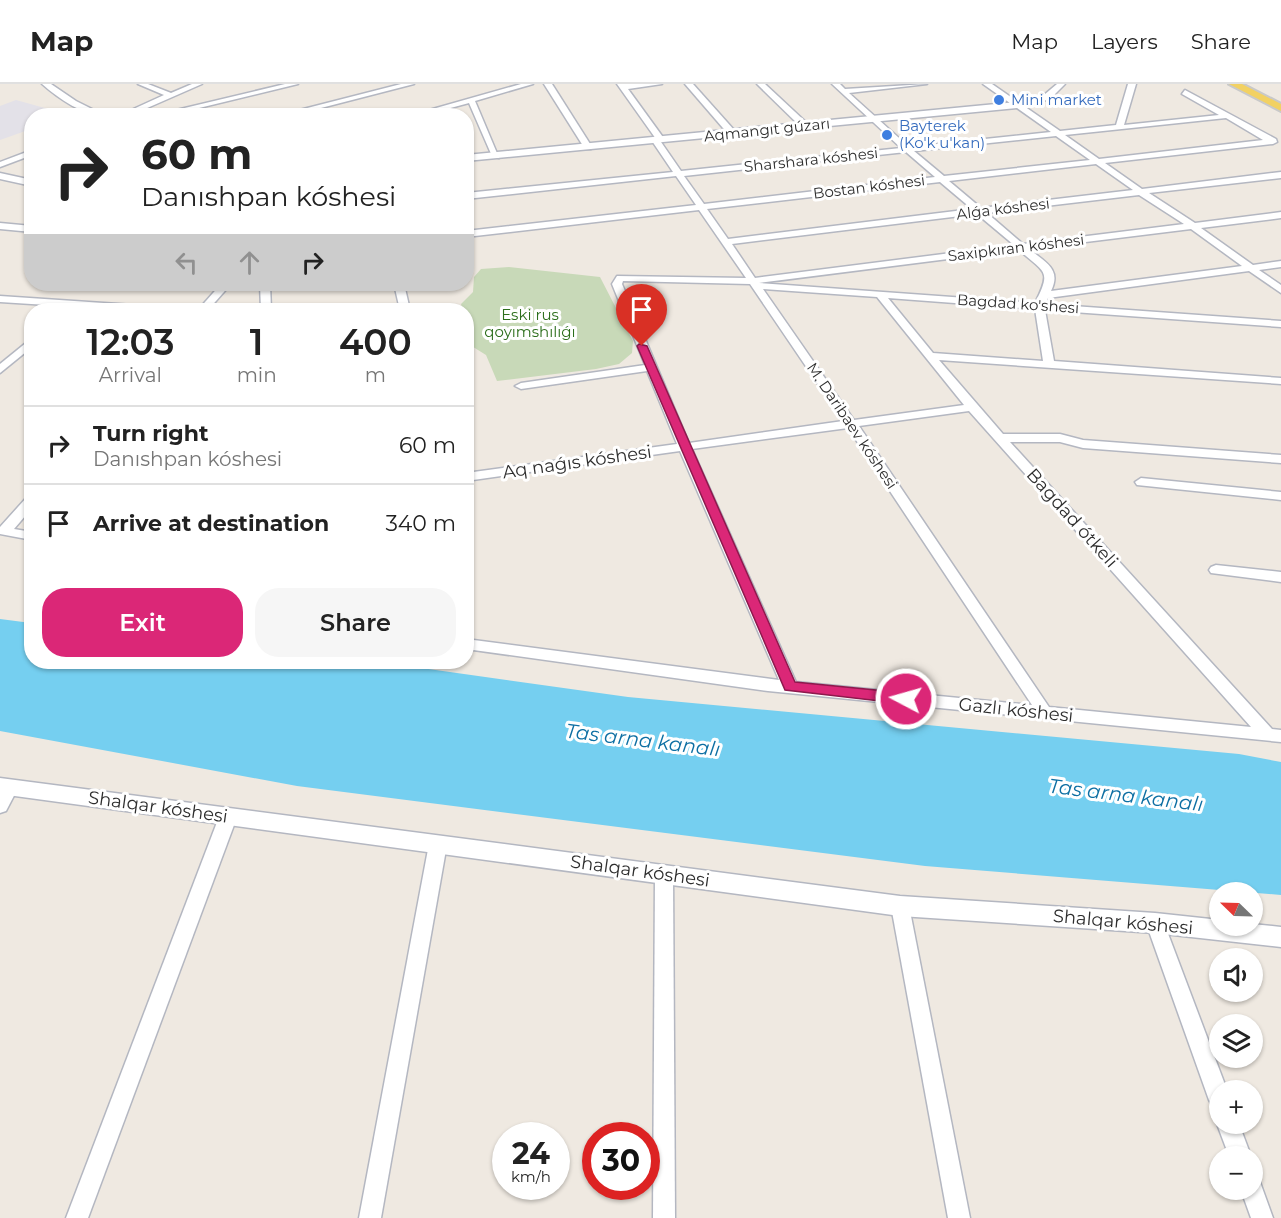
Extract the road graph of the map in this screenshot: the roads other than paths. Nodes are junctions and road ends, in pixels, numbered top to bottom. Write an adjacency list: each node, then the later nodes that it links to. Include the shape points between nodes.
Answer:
1 (46, 84): 23 (street)
2 (142, 84): 20 (street)
3 (198, 84): 20 (street)
4 (294, 84): 25 (street)
5 (410, 84): 26 (street)
6 (529, 84): 21 (street)
7 (548, 84): 37 (street)
8 (658, 84): 17 (street)
9 (688, 84): 33 (street)
10 (761, 84): 31 (street)
11 (836, 84): 18 (street)
12 (922, 84): 18 (street)
13 (987, 84): 22 (street)
14 (1061, 84): 22 (street, Aqmangıt gúzarı, via 1049,98)
15 (1132, 84): 32 (street)
16 (1234, 84): 28 (main road)
17 (623, 85): 35 (street, M. Daribaev kóshesi)
18 (844, 91): 30 (street)
19 (1185, 92): 29 (street)
20 (170, 95): 24 (street)
21 (471, 99): 27 (street); 40 (street)
22 (1017, 105): 30 (street, Aqmangıt gúzarı); 34 (street)
23 (83, 108)
24 (140, 108)
25 (189, 108)
26 (312, 108)
27 (439, 108)
28 (1281, 108)
29 (1227, 116): 32 (street, Sharshara kóshesi); 36 (street)
30 (872, 119): 31 (street, Aqmangıt gúzarı); 38 (street)
31 (805, 126): 33 (street, Aqmangıt gúzarı)
32 (1119, 127): 34 (street, Sharshara kóshesi)
33 (732, 133): 35 (street, Aqmangıt gúzarı)
34 (1058, 134): 38 (street, Sharshara kóshesi); 42 (street)
35 (658, 141): 37 (street, Aqmangıt gúzarı); 44 (street, M. Daribaev kóshesi)
36 (1277, 144): 42 (street, Bostan kóshesi)
37 (588, 147): 40 (street, Aqmangıt gúzarı)
38 (909, 150): 44 (street, Sharshara kóshesi); 47 (street)
39 (24, 155): 43 (street)
40 (496, 156): 41 (street, Aqmangıt gúzarı)
41 (474, 157)
42 (1097, 161): 47 (street, Bostan kóshesi); 49 (street)
43 (0, 165)
44 (678, 174): 50 (street, Sharshara kóshesi); 51 (street, M. Daribaev kóshesi)
45 (1281, 175): 49 (street, Alǵa kóshesi)
46 (0, 176): 48 (street)
47 (942, 178): 51 (street, Bostan kóshesi); 52 (street)
48 (24, 181)
49 (1141, 192): 52 (street, Alǵa kóshesi); 55 (street)
50 (474, 195)
51 (700, 206): 57 (street, Bostan kóshesi); 58 (street, M. Daribaev kóshesi)
52 (982, 212): 58 (street, Alǵa kóshesi); 59 (street)
53 (1281, 215): 55 (street, Saxipkıran kóshesi)
54 (0, 226): 56 (street)
55 (1194, 226): 59 (street, Saxipkıran kóshesi); 61 (street)
56 (24, 228)
57 (474, 233)
58 (724, 242): 62 (street, M. Daribaev kóshesi)
59 (1024, 247): 62 (street, Saxipkıran kóshesi); 67 (street, via 1049,271 1051,281)
60 (1281, 264): 61 (street)
61 (1251, 267): 63 (street); 67 (street)
62 (752, 283): 65 (street, Bagdad ko'shesi); 74 (street, via 620,278 617,284); 79 (street, M. Daribaev kóshesi)
63 (1281, 290)
64 (219, 291): 69 (street)
65 (881, 296): 67 (street, Bagdad ko'shesi); 72 (street, Bagdad ótkeli)
66 (0, 299): 68 (street)
67 (1042, 300): 70 (street, Bagdad ko'shesi); 73 (street)
68 (34, 303)
69 (209, 303)
70 (1281, 324)
71 (24, 348): 75 (street)
72 (931, 356): 73 (street); 78 (street, Bagdad ótkeli)
73 (1049, 365): 76 (street)
74 (651, 366): 77 (street); 81 (street)
75 (0, 370)
76 (1281, 381)
77 (521, 386)
78 (972, 407): 79 (street, Aq naǵıs kóshesi); 80 (street, Bagdad ótkeli)
79 (852, 425): 81 (street, Aq naǵıs kóshesi); 92 (street, M. Daribaev kóshesi)
80 (1000, 438): 82 (street, via 1060,438 1083,444); 93 (street, Bagdad ótkeli)
81 (685, 448): 83 (street, Aq naǵıs kóshesi); 91 (street)
82 (1281, 459)
83 (474, 476)
84 (1141, 482): 85 (street)
85 (1281, 496)
86 (24, 509): 87 (street, via 4,531)
87 (24, 535)
88 (1216, 570): 89 (street)
89 (1281, 577)
90 (474, 645): 91 (street, Gazlı kóshesi)
91 (790, 687): 92 (street, Gazlı kóshesi)
92 (1045, 713): 93 (street, Gazlı kóshesi)
93 (1275, 735)
94 (3, 793): 95 (street, Shalqar kóshesi)
95 (228, 816): 96 (street, Shalqar kóshesi); 103 (street)
96 (438, 844): 97 (street, Shalqar kóshesi); 104 (street)
97 (663, 874): 98 (street, Shalqar kóshesi); 105 (street)
98 (900, 906): 99 (street, Shalqar kóshesi); 106 (street)
99 (1155, 923): 100 (street, Shalqar kóshesi); 101 (street)
100 (1281, 937)
101 (1213, 1080)
102 (1256, 1200): 107 (street)
103 (78, 1218)
104 (370, 1218)
105 (664, 1218)
106 (959, 1218)
107 (1262, 1218)

